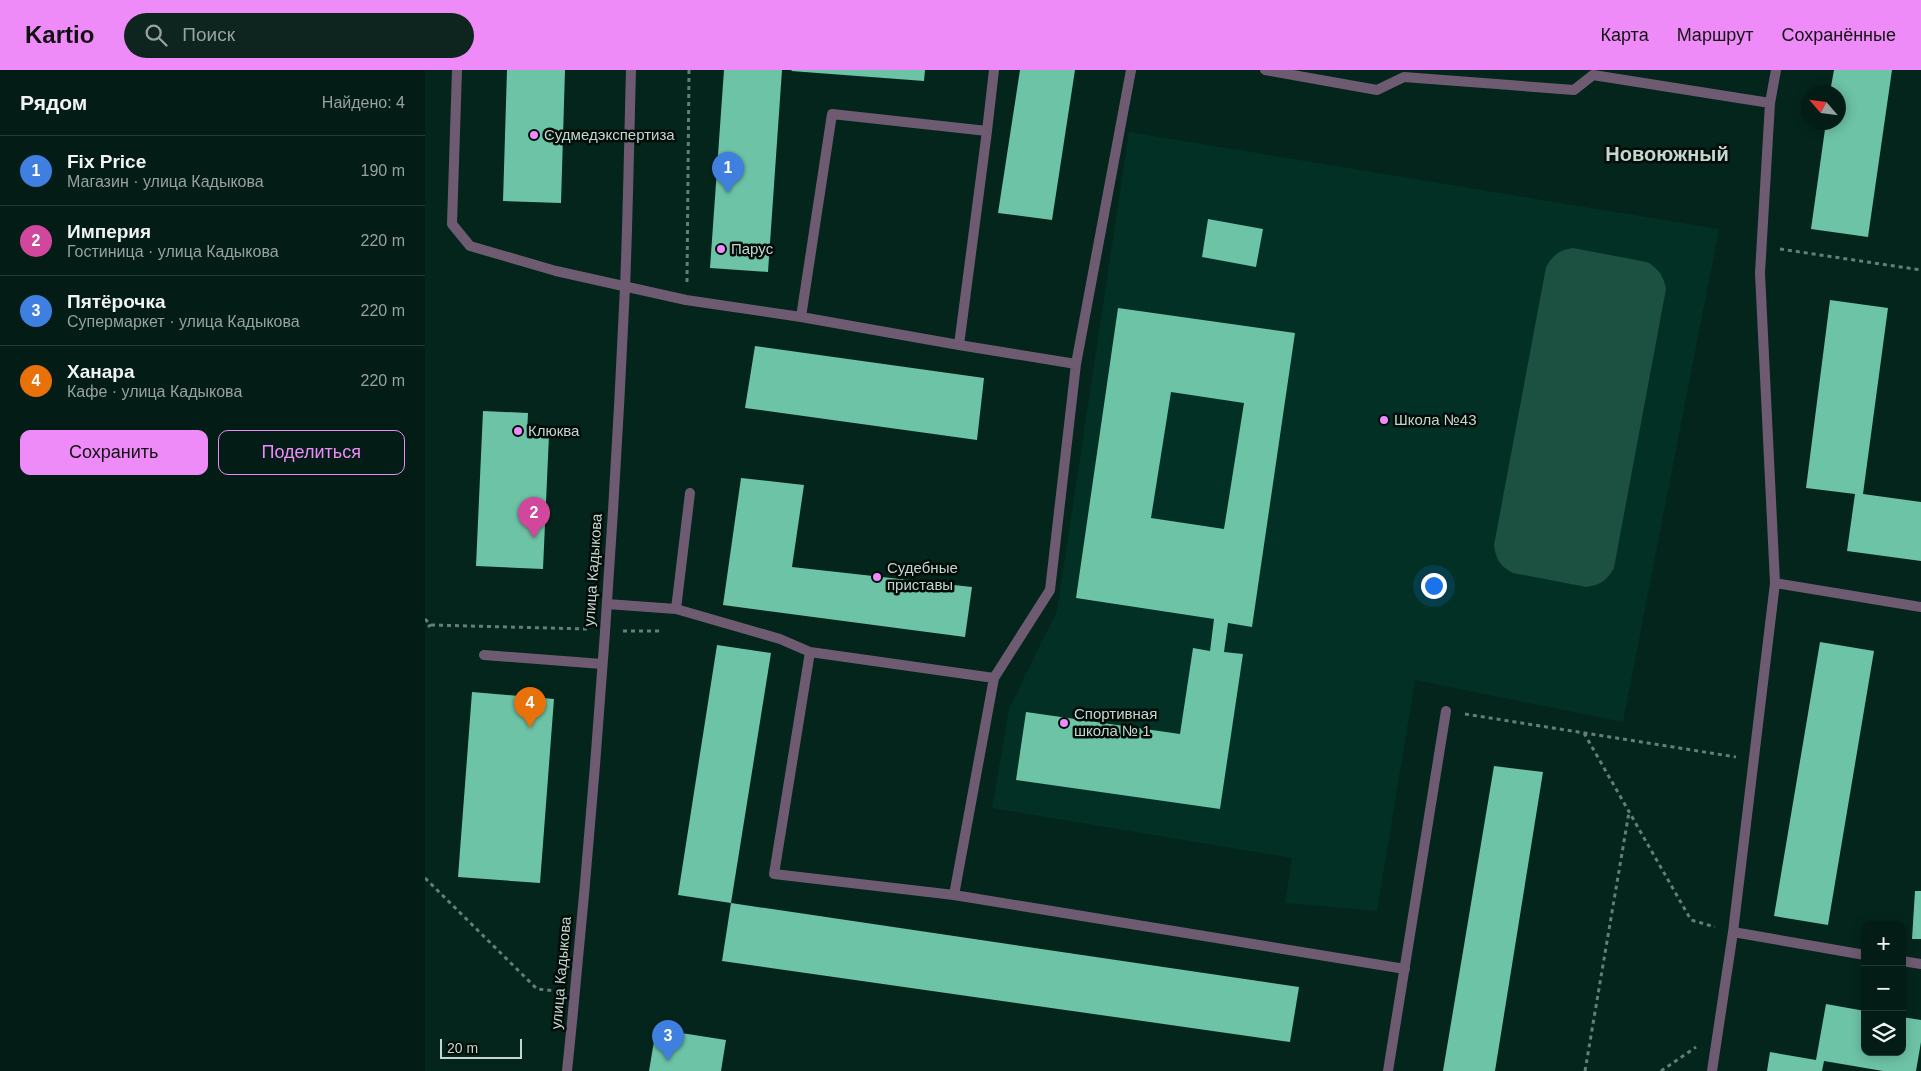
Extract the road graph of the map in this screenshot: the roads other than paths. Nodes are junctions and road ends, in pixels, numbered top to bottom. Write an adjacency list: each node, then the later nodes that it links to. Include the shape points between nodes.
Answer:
1 (457, 70): 9 (street, via 452,224 470,246 556,271)
2 (631, 70): 9 (street, улица Кадыкова)
3 (994, 70): 8 (street)
4 (1131, 70): 12 (street)
5 (1265, 70): 7 (street, via 1377,90 1404,77 1574,90 1593,75)
6 (1776, 70): 7 (street)
7 (1770, 103): 14 (street, via 1760,273)
8 (987, 131): 10 (street, via 832,114); 11 (street)
9 (625, 285): 10 (street, via 686,300); 15 (street, улица Кадыкова)
10 (801, 317): 11 (street)
11 (959, 345): 12 (street)
12 (1076, 364): 21 (street, via 1051,590)
13 (690, 493): 17 (street)
14 (1775, 583): 16 (street); 24 (street)
15 (607, 604): 17 (street); 20 (street, улица Кадыкова)
16 (1921, 607)
17 (676, 609): 18 (street, via 780,639)
18 (810, 652): 21 (street); 23 (street, via 774,874)
19 (484, 655): 20 (street)
20 (602, 664): 29 (street, улица Кадыкова)
21 (994, 678): 23 (street)
22 (1446, 712): 28 (street)
23 (953, 895): 28 (street)
24 (1733, 932): 25 (street); 31 (street)
25 (1861, 954)
26 (1906, 962): 27 (street)
27 (1921, 964)
28 (1405, 970): 30 (street)
29 (567, 1071)
30 (1388, 1071)
31 (1712, 1071)

